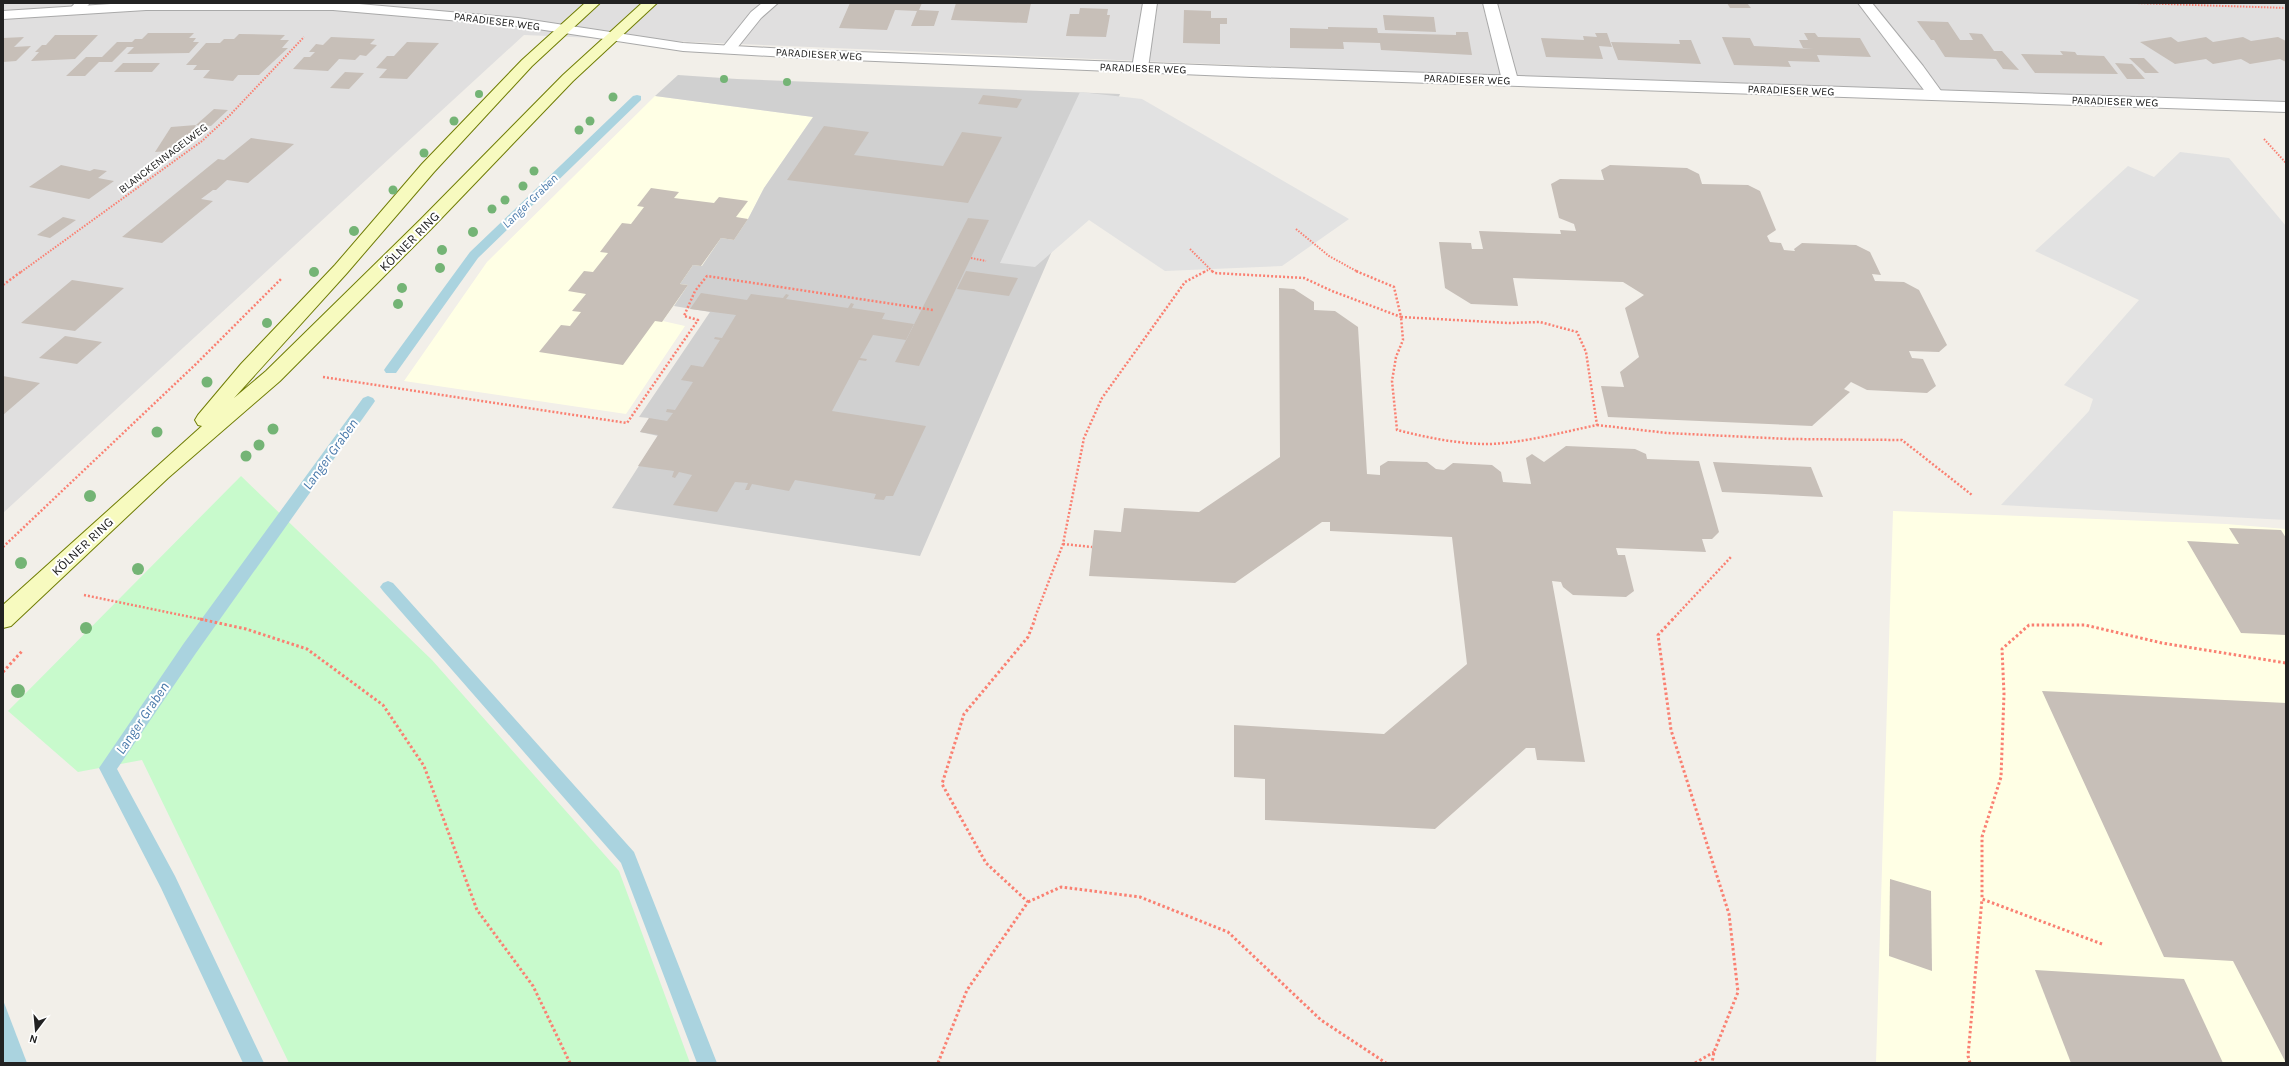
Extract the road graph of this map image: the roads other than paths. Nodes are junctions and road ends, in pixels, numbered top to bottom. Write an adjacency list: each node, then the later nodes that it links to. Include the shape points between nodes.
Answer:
1 (593, 3): 9 (main road, KÖLNER RING)
2 (650, 3): 10 (main road, KÖLNER RING)
3 (771, 3): 11 (street, via 756,15)
4 (1150, 3): 12 (street)
5 (1490, 3): 13 (street)
6 (1865, 3): 14 (street)
7 (80, 7): 8 (street, PARADIESER WEG); 9 (street, PARADIESER WEG, via 333,6 518,22)
8 (3, 15)
9 (564, 31): 10 (street, PARADIESER WEG); 16 (main road, KÖLNER RING, via 527,63 428,168 341,270 248,369)
10 (614, 38): 11 (street, PARADIESER WEG, via 683,48); 16 (main road, KÖLNER RING, via 568,78 273,376)
11 (728, 50): 12 (street, PARADIESER WEG)
12 (1140, 68): 13 (street, PARADIESER WEG)
13 (1510, 80): 14 (street, PARADIESER WEG)
14 (1936, 95): 15 (street, PARADIESER WEG)
15 (2286, 107)
16 (161, 473): 17 (main road, KÖLNER RING)
17 (3, 619)

